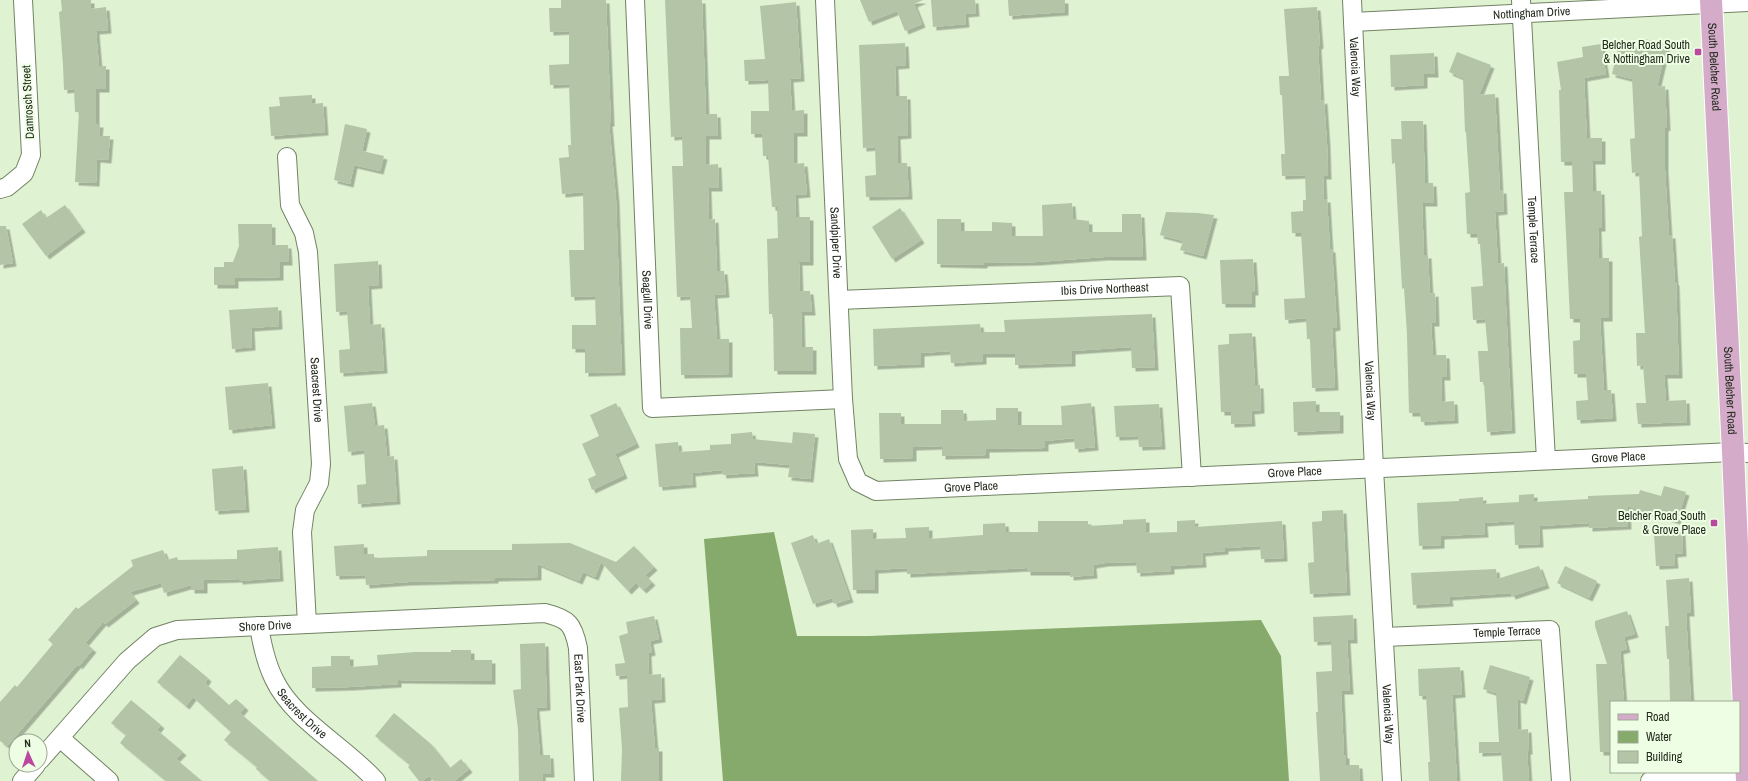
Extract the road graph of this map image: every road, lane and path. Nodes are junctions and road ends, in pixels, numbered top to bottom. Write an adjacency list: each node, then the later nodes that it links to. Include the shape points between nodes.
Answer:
1 (23, 0): 10 (street, Damrosch Street, via 31,156 24,174 7,187)
2 (635, 0): 12 (street, Seagull Drive, via 652,408)
3 (825, 0): 11 (street, Sandpiper Drive)
4 (1352, 0): 8 (street, Valencia Way)
5 (1711, 2): 6 (street, Nottingham Drive); 7 (street, Nottingham Drive); 13 (main road, South Belcher Road)
6 (1748, 2)
7 (1521, 7): 8 (street, Nottingham Drive); 14 (street, Temple Terrace)
8 (1353, 22): 15 (street, Valencia Way)
9 (287, 157): 19 (street, Seacrest Drive, via 290,205 304,233 308,252 321,464 319,483 305,510 302,532)
10 (0, 189)
11 (840, 300): 12 (street, Sandpiper Drive); 16 (street, Ibis Drive Northeast, via 1180,286)
12 (843, 399): 17 (street, Sandpiper Drive, via 848,460)
13 (1743, 451): 14 (street, Grove Place); 25 (main road, South Belcher Road)
14 (1546, 460): 15 (street, Grove Place)
15 (1374, 469): 16 (street, Grove Place); 21 (street, Valencia Way)
16 (1192, 477): 17 (street, Grove Place, via 876,491)
17 (858, 482)
18 (545, 613): 19 (street, Shore Drive); 29 (street, East Park Drive, via 570,623 575,635 578,648)
19 (307, 624): 20 (street, Shore Drive)
20 (259, 626): 22 (street, Shore Drive, via 177,630 155,637 127,661); 28 (street, Seacrest Drive, via 268,665 285,697)
21 (1384, 637): 30 (street, Valencia Way); 31 (street, Temple Terrace, via 1550,630)
22 (60, 738): 23 (street, Shore Drive); 27 (street)
23 (48, 751)
24 (29, 773): 26 (street)
25 (1747, 777): 32 (street)
26 (22, 781)
27 (109, 781)
28 (376, 781)
29 (584, 781)
30 (1392, 781)
31 (1561, 781)
32 (1650, 781)

